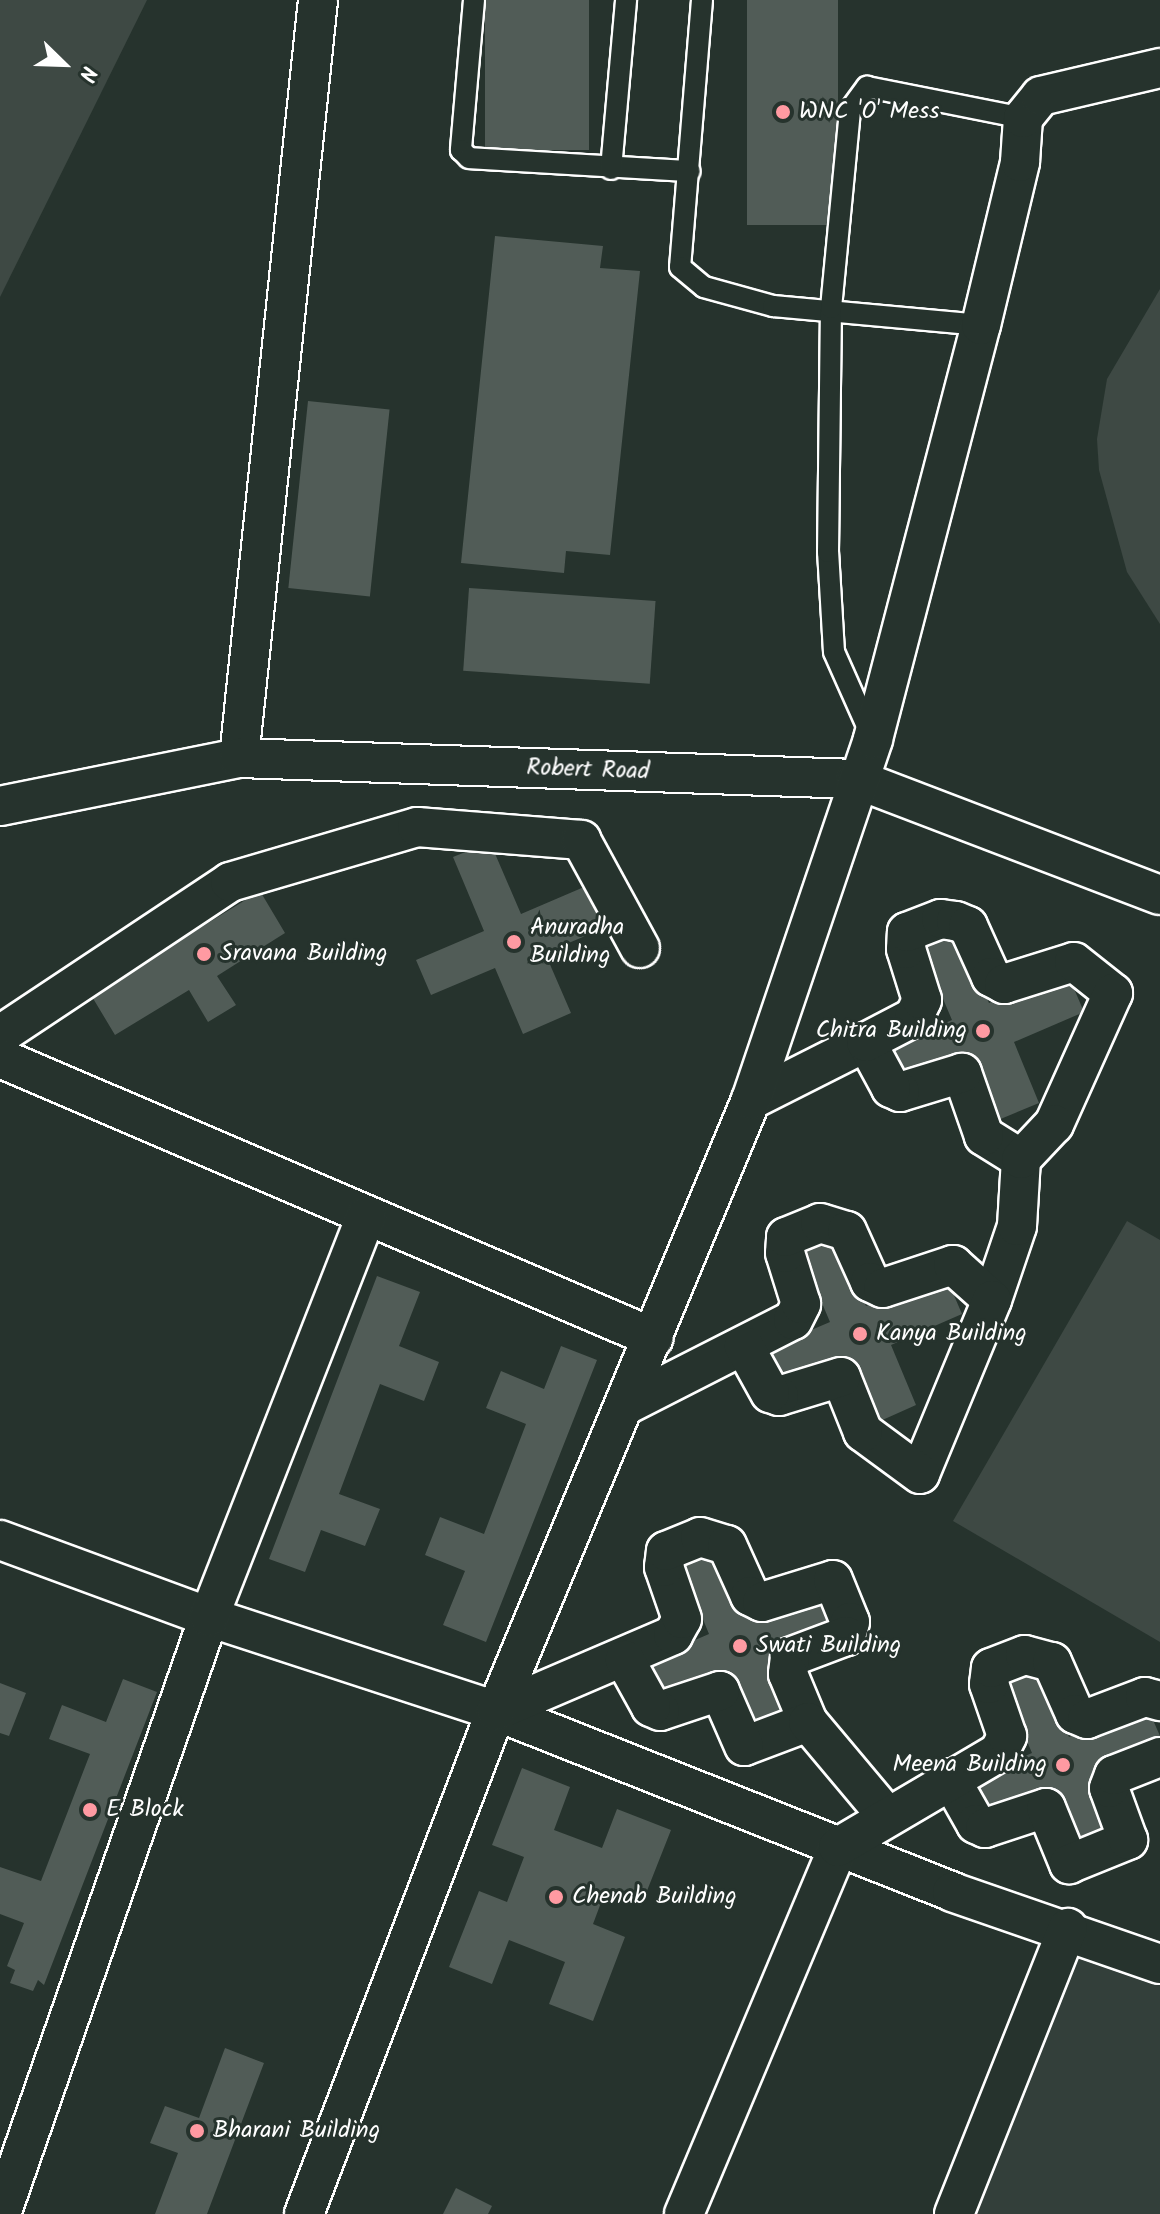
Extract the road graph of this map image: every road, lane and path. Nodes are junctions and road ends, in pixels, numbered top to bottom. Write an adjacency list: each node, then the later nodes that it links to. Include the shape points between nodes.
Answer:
1 (318, 0): 12 (street)
2 (474, 0): 7 (lane, via 461,150 482,160)
3 (626, 0): 7 (lane)
4 (702, 0): 8 (lane)
5 (1160, 68): 6 (street, via 1041,96)
6 (1023, 118): 9 (lane, via 867,87 850,110); 10 (street, via 1020,162)
7 (611, 169): 8 (lane)
8 (690, 171): 9 (lane, via 680,267 704,287 737,297)
9 (831, 308): 10 (lane); 11 (lane, via 828,552 834,652)
10 (981, 325): 11 (street)
11 (873, 739): 13 (street)
12 (239, 758): 13 (street, Robert Road); 14 (street, Robert Road)
13 (856, 779): 15 (street, Robert Road); 20 (street)
14 (0, 806)
15 (1160, 895)
16 (640, 948): 17 (street, via 581,840 417,827 230,882)
17 (0, 1035)
18 (866, 1042): 20 (street); 21 (street, via 891,1088 900,1092 962,1073 984,1136); 21 (street, via 914,1017 922,1000 906,949 907,932 941,919 968,926 991,977 1004,984 1074,962 1113,993 1054,1124)
19 (0, 1058): 22 (street)
20 (751, 1100): 24 (street)
21 (1021, 1159): 23 (street, via 1017,1226)
22 (366, 1216): 24 (street); 28 (street)
23 (992, 1300): 25 (street, via 953,1265 883,1288 870,1282 847,1231 820,1223 786,1237 785,1253 801,1304 793,1320); 25 (street, via 920,1474 863,1432 841,1377 779,1396 770,1393)
24 (654, 1338): 26 (street)
25 (744, 1346): 26 (street)
26 (626, 1405): 31 (street)
27 (0, 1540): 28 (street)
28 (209, 1617): 31 (street); 39 (street)
29 (625, 1660): 31 (street); 32 (street, via 651,1707 660,1711 720,1691 744,1746); 32 (street, via 673,1635 682,1619 664,1567 666,1551 700,1537 715,1539 727,1545 750,1596 762,1602 833,1580 850,1622 846,1636 790,1657 788,1674)
30 (1160, 1701): 34 (street, via 1145,1697 1087,1719 1075,1714 1052,1662 1025,1655 991,1668 989,1684 1007,1736 999,1752)
31 (496, 1711): 36 (street); 40 (street)
32 (808, 1722): 35 (street)
33 (1160, 1757): 34 (street, via 1114,1775 1109,1788 1128,1840 1069,1864 1046,1808 985,1828 976,1824)
34 (950, 1778): 35 (street)
35 (887, 1816): 36 (street)
36 (838, 1847): 37 (street, via 952,1892); 41 (street)
37 (1068, 1928): 38 (street); 42 (street)
38 (1160, 1964)
39 (1, 2214)
40 (304, 2214)
41 (684, 2214)
42 (954, 2214)

